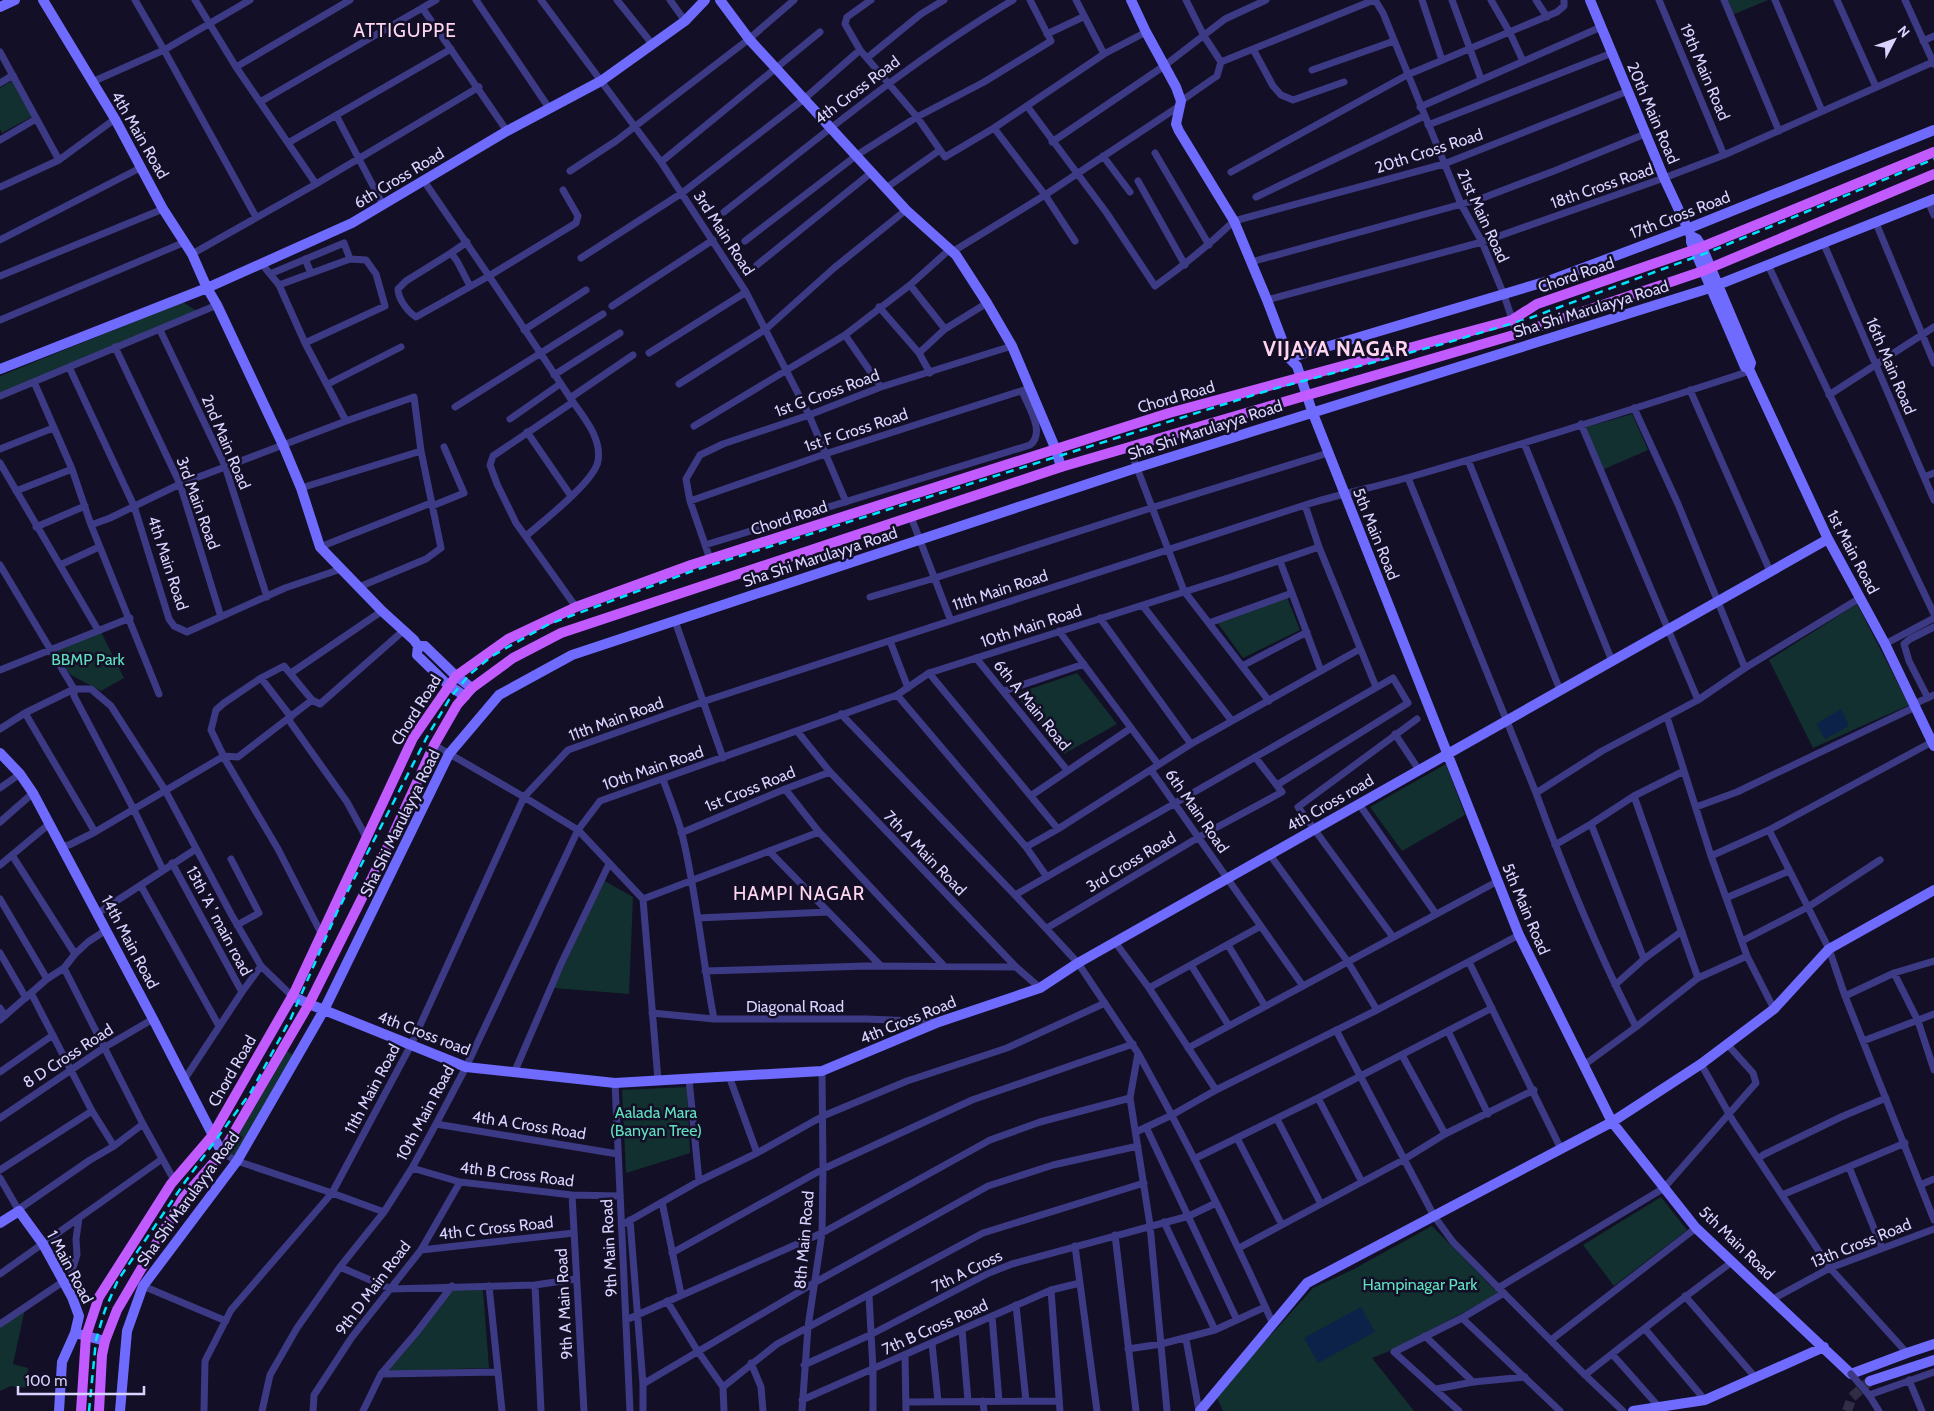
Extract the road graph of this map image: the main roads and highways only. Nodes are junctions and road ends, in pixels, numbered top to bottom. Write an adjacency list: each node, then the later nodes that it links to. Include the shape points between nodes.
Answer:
1 (1934, 152): 3 (main road, Chord Road, via 1698,248 1537,304 1512,320 1169,413 850,514 576,607 508,639 456,676 413,738 292,996 212,1136 174,1180 99,1297 86,1336)
2 (1934, 174): 4 (main road, Chord Road, via 1707,269 1517,334 1061,467 561,633 513,658 468,692 457,705 434,745 309,1004 222,1153 183,1198 117,1310 102,1355)
3 (81, 1408)
4 (99, 1411)

